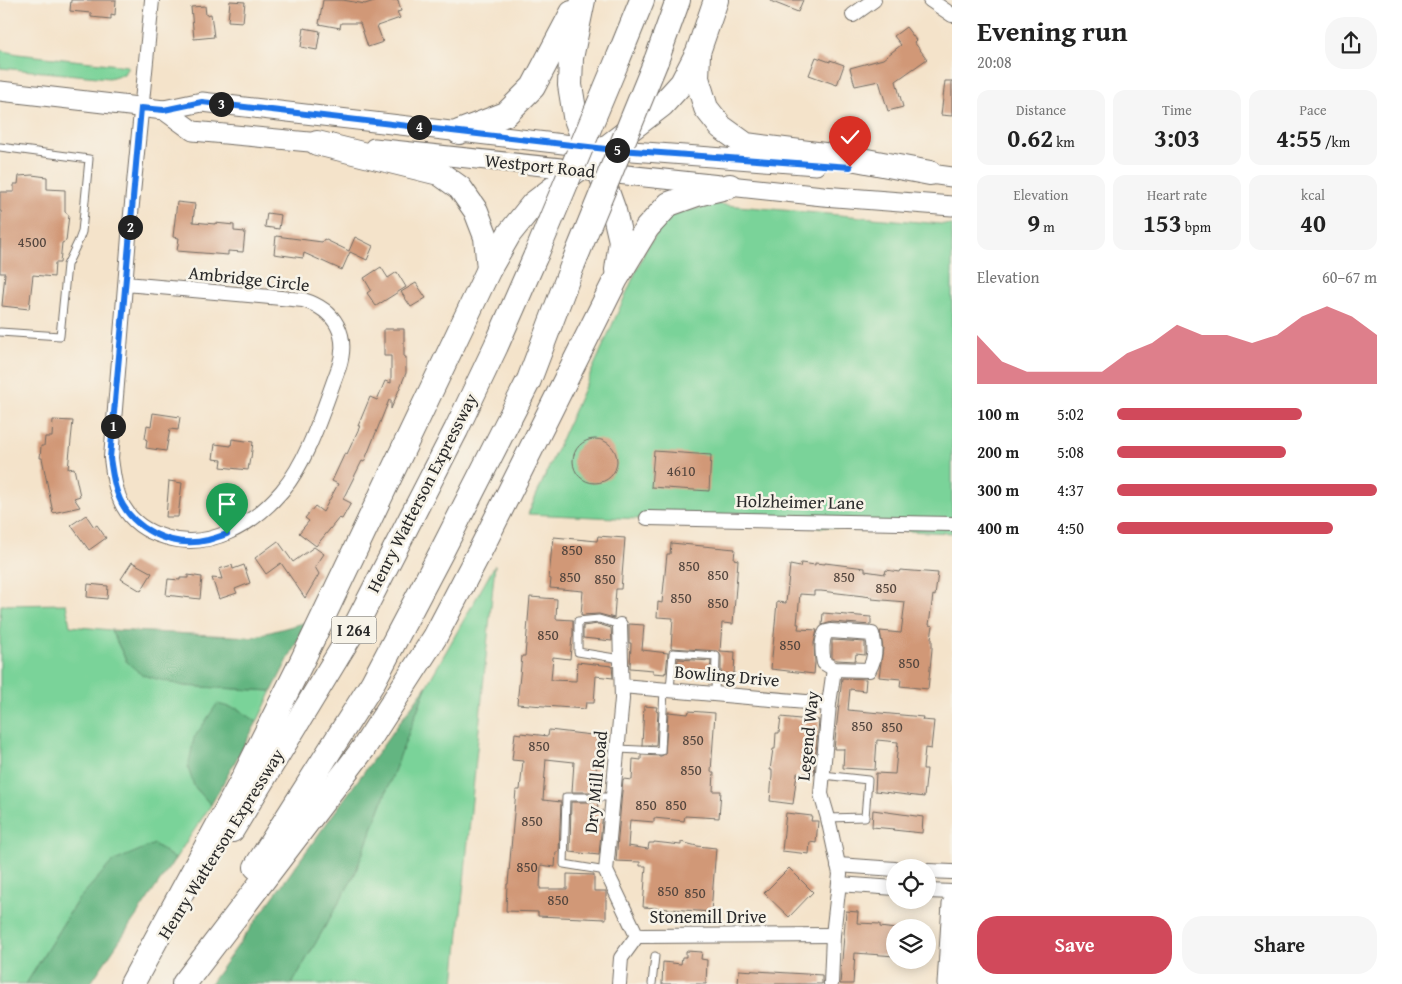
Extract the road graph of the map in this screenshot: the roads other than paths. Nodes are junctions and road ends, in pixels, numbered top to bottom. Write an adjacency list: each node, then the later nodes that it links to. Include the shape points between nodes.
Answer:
1 (152, 0): 12 (street, Ambridge Circle)
2 (581, 0): 14 (highway, via 533,87 506,114); 17 (highway, via 570,85 575,116)
3 (642, 0): 51 (highway, Henry Watterson Expressway / I 264, bridge, via 496,346 353,631 239,818)
4 (678, 0): 52 (highway, I 264, bridge, via 529,380 372,684)
5 (716, 0): 10 (highway)
6 (874, 0): 8 (street)
7 (930, 0): 9 (street)
8 (853, 15)
9 (952, 15)
10 (698, 52): 17 (highway, via 682,83 662,105); 18 (highway, via 697,78 706,108 721,127 746,145 856,159)
11 (0, 91): 12 (main road, Westport Road)
12 (141, 108): 13 (main road, Westport Road); 23 (street, Ambridge Circle)
13 (164, 110): 14 (main road, Westport Road, via 202,102); 15 (main road, Westport Road, via 193,131)
14 (459, 132): 17 (main road, Westport Road)
15 (317, 143): 17 (main road, Westport Road); 21 (highway, via 439,173 460,188 476,211 486,237)
16 (0, 147): 24 (lane, via 90,159 82,232 67,265 60,336)
17 (592, 159): 18 (main road, Westport Road); 19 (main road, Westport Road); 21 (highway, via 533,204 509,234); 22 (highway, via 614,211 621,241)
18 (941, 175)
19 (730, 186): 20 (main road, Westport Road); 22 (highway, via 669,204 647,228)
20 (952, 206)
21 (489, 268): 51 (highway, via 303,659 242,781)
22 (616, 280): 52 (highway, via 435,637 363,749)
23 (126, 284): 23 (street, Ambridge Circle, via 110,458 117,494 132,518 157,535 190,542 227,534 269,505 297,470 339,367 343,344 339,330 327,312 303,300)
24 (0, 332)
25 (647, 518): 26 (street, Holzheimer Lane)
26 (952, 524)
27 (620, 625): 28 (street, Dry Mill Road); 28 (lane, via 599,619 578,620 578,652)
28 (621, 659): 30 (street, Dry Mill Road)
29 (834, 669): 33 (street, Legend Way)
30 (622, 686): 31 (street, Bowling Drive); 34 (street, Dry Mill Road)
31 (667, 690): 32 (street, Bowling Drive); 32 (lane, via 673,653 716,656); 34 (lane, via 661,751)
32 (715, 694): 33 (street, Bowling Drive)
33 (829, 704): 35 (street, Legend Way)
34 (618, 749): 36 (street, Dry Mill Road)
35 (823, 775): 37 (street, Legend Way, via 821,794); 37 (lane, via 868,780 866,817)
36 (613, 797): 40 (street, Dry Mill Road); 40 (lane, via 566,797 564,864)
37 (828, 818): 38 (street, Legend Way)
38 (838, 865): 39 (street); 43 (street, Legend Way)
39 (886, 868)
40 (606, 871): 49 (street)
41 (936, 871): 42 (street)
42 (952, 872)
43 (839, 884): 44 (street); 48 (street, Legend Way)
44 (886, 887)
45 (936, 891): 46 (street)
46 (952, 892)
47 (952, 904): 56 (main road)
48 (833, 935): 49 (street, Stonemill Drive); 55 (street, Legend Way)
49 (637, 936): 53 (street, Stonemill Drive, via 621,958)
50 (655, 956): 54 (lane)
51 (132, 984)
52 (182, 984)
53 (619, 984)
54 (652, 984)
55 (831, 984)
56 (947, 984)

